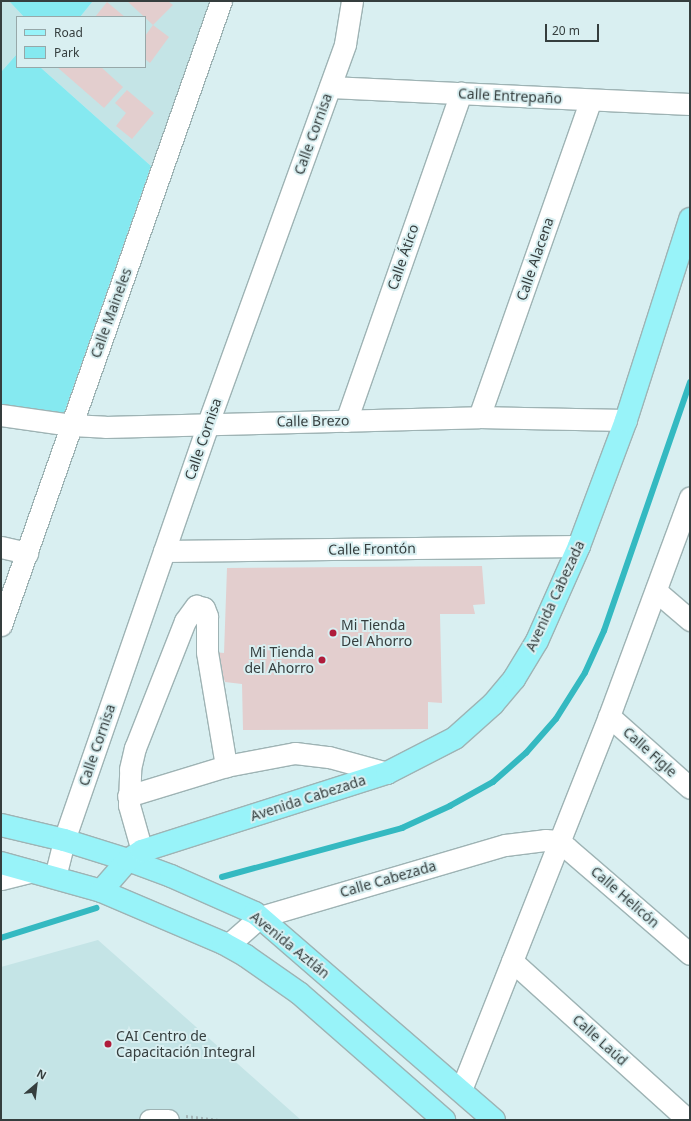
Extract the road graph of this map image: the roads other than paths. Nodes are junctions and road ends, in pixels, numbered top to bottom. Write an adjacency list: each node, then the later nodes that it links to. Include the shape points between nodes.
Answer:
1 (221, 1): 13 (street, Calle Maineles)
2 (352, 1): 3 (street, Calle Cornisa, via 345,44)
3 (330, 88): 4 (street, Calle Entrepaño); 12 (street, Calle Cornisa)
4 (461, 93): 5 (street, Calle Entrepaño); 11 (street, Calle Ático)
5 (590, 101): 6 (street, Calle Entrepaño); 9 (street, Calle Alacena)
6 (690, 104)
7 (690, 219): 10 (main road, Avenida Cabezada)
8 (1, 415): 13 (street, Calle Brezo)
9 (479, 417): 10 (street, Calle Brezo); 11 (street, Calle Brezo)
10 (626, 420): 15 (main road, Avenida Cabezada)
11 (346, 421): 12 (street, Calle Brezo)
12 (208, 423): 13 (street, Calle Brezo, via 105,427); 17 (street, Calle Cornisa)
13 (71, 425): 18 (street, Calle Maineles)
14 (690, 497): 19 (street)
15 (579, 546): 17 (street, Calle Frontón); 24 (main road, Avenida Cabezada, via 537,641 514,679 493,704 456,738)
16 (1, 547): 18 (street)
17 (164, 551): 28 (street, Calle Cornisa)
18 (27, 553): 21 (street, Calle Maineles)
19 (656, 591): 20 (street); 22 (street)
20 (690, 620)
21 (1, 625)
22 (609, 716): 25 (street, Calle Figle); 29 (street)
23 (226, 766): 24 (street, via 295,753 329,757); 26 (street); 26 (street, via 207,652 208,616 204,608 196,606 185,621 135,748)
24 (387, 772): 30 (main road, Avenida Cabezada)
25 (690, 788)
26 (128, 796): 30 (street)
27 (1, 825): 28 (main road, Avenida Aztlán)
28 (64, 840): 30 (main road, Avenida Aztlán); 33 (street, Calle Cornisa)
29 (559, 842): 36 (street, Calle Cabezada, via 534,840 505,845); 38 (street, Calle Helicón); 39 (street)
30 (135, 856): 35 (main road); 36 (main road, Avenida Aztlán, via 171,876)
31 (1, 863): 32 (main road)
32 (33, 871): 33 (main road); 34 (street)
33 (55, 877): 35 (main road)
34 (1, 879)
35 (109, 894): 37 (main road)
36 (257, 915): 37 (street, Calle Cabezada); 40 (main road, Avenida Aztlán)
37 (225, 944): 41 (main road, via 299,993)
38 (690, 954)
39 (512, 961): 40 (street); 43 (street, Calle Laúd)
40 (461, 1090): 42 (main road, Avenida Aztlán)
41 (444, 1120)
42 (494, 1120)
43 (688, 1120)

